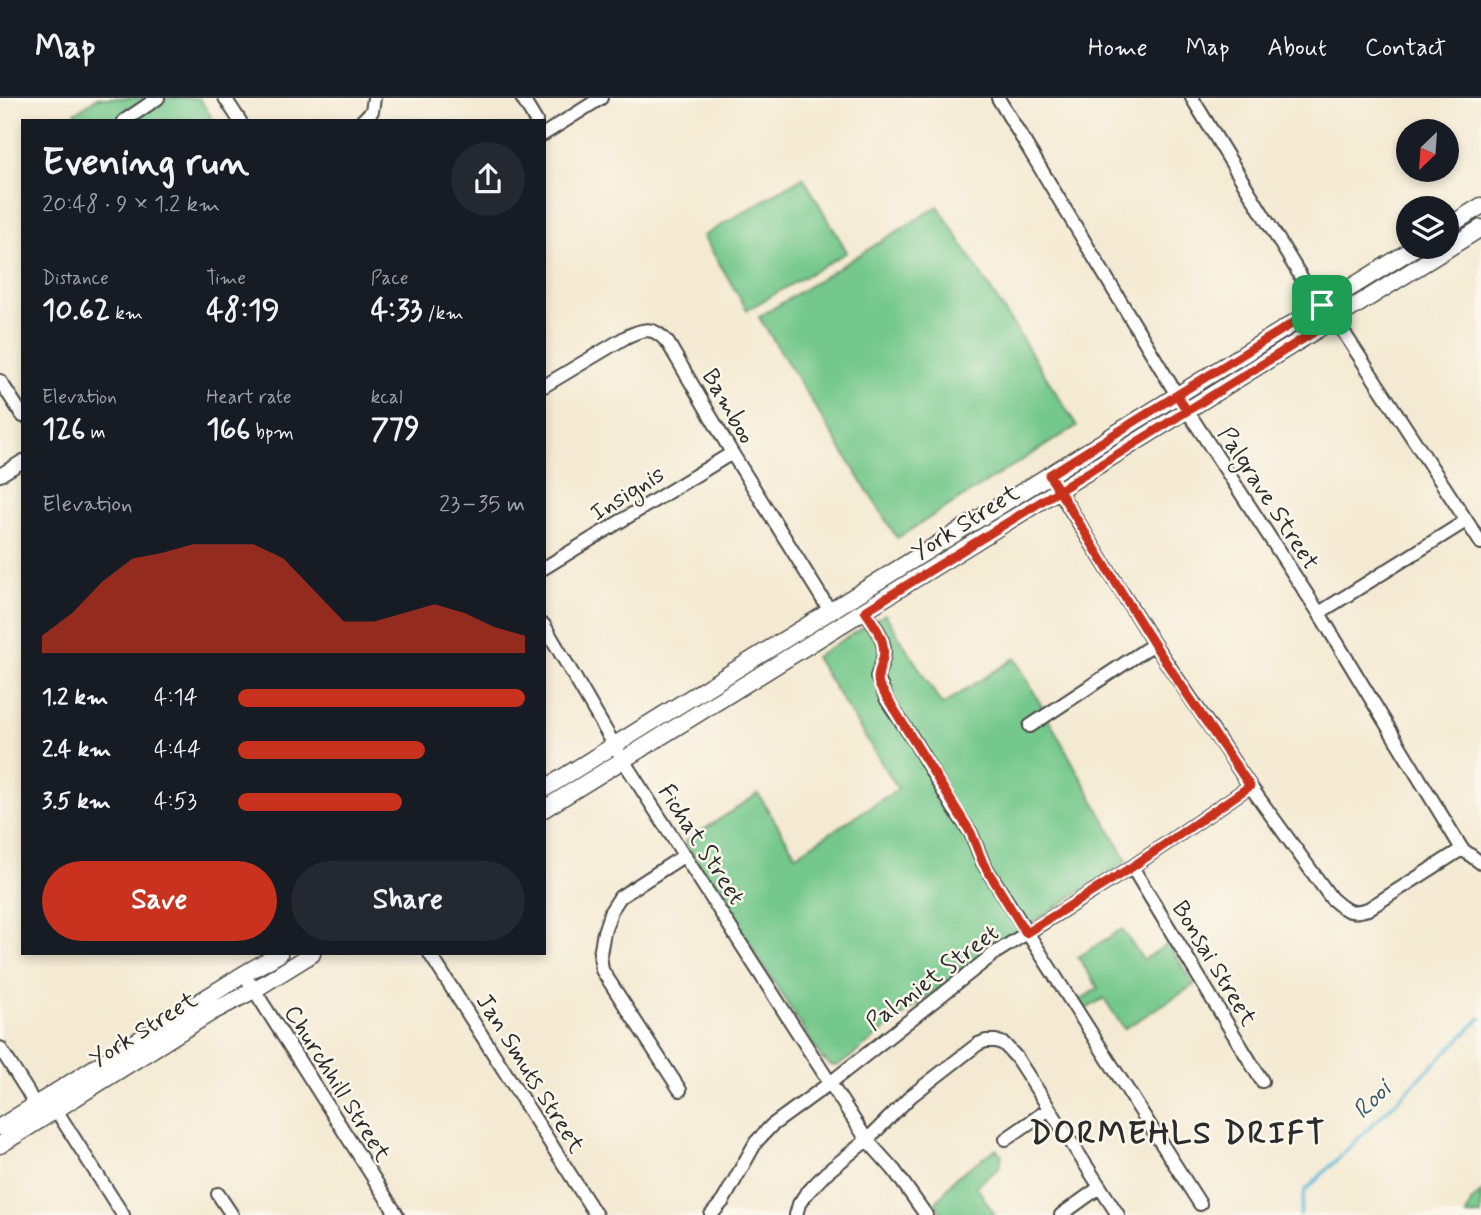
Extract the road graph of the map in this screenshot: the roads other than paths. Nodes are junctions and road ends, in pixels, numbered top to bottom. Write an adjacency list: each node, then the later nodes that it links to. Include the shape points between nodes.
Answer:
1 (158, 98): 8 (street)
2 (225, 98): 9 (street)
3 (374, 98): 10 (street, via 372,111)
4 (522, 98): 11 (street)
5 (601, 98): 12 (street)
6 (998, 98): 21 (street, Palgrave Street)
7 (1192, 98): 17 (street)
8 (127, 119)
9 (239, 119)
10 (364, 119)
11 (535, 119)
12 (546, 133)
13 (1481, 206): 14 (main road)
14 (1459, 220)
15 (1481, 228): 18 (main road, York Street)
16 (1397, 259): 17 (main road, York Street)
17 (1322, 305): 18 (street); 21 (main road, York Street)
18 (1335, 319): 22 (main road, York Street); 29 (street)
19 (0, 381): 23 (street)
20 (546, 385): 24 (street, Bamboo, via 640,330 654,331 668,343)
21 (1177, 395): 22 (street, Palgrave Street); 27 (main road, York Street)
22 (1187, 411): 28 (main road, York Street); 34 (street, Palgrave Street)
23 (21, 413)
24 (732, 453): 31 (street, Insignis); 32 (street, Bamboo)
25 (21, 462): 26 (street)
26 (0, 475)
27 (1049, 475): 28 (street); 32 (main road, York Street)
28 (1058, 490): 33 (main road, York Street); 36 (street)
29 (1466, 521): 30 (street); 34 (street)
30 (1481, 543)
31 (546, 567)
32 (830, 611): 38 (main road, York Street)
33 (865, 611): 38 (main road, York Street); 46 (street, via 883,643 879,685 971,833 983,863)
34 (1319, 613): 42 (street, Palgrave Street)
35 (546, 628): 38 (street, Fichat Street)
36 (1154, 644): 37 (street); 39 (street)
37 (1030, 726)
38 (619, 752): 40 (main road, York Street); 41 (main road, York Street); 43 (street, Fichat Street)
39 (1250, 786): 42 (street, via 1331,898 1356,913); 45 (street, Palmiet Street)
40 (546, 788)
41 (546, 807)
42 (1462, 849): 44 (street)
43 (685, 855): 54 (street, Fichat Street); 55 (street, via 620,897 611,911 600,954 602,970)
44 (1481, 863)
45 (1132, 867): 46 (street, Palmiet Street); 53 (street, Bonsai Street)
46 (1026, 933): 54 (street, Palmiet Street); 65 (street)
47 (277, 955): 50 (main road, York Street)
48 (310, 955): 51 (main road, York Street)
49 (431, 955): 69 (street, Jan Smuts Street)
50 (244, 974): 51 (street, Churchhill Street); 56 (main road, York Street)
51 (254, 990): 58 (main road, York Street); 68 (street, Churchhill Street)
52 (0, 1048): 56 (street)
53 (1262, 1081)
54 (830, 1083): 61 (street, Fichat Street); 70 (street, Palmiet Street, via 765,1131)
55 (680, 1090)
56 (35, 1106): 58 (street); 59 (main road, York Street)
57 (1049, 1109): 60 (street); 61 (street, via 1008,1047 986,1041 911,1096); 63 (street)
58 (56, 1110): 62 (main road, York Street); 66 (street)
59 (0, 1127)
60 (1006, 1139)
61 (867, 1140): 71 (street, via 816,1183); 72 (street, Fichat Street)
62 (0, 1145)
63 (1100, 1186): 73 (street); 74 (street)
64 (218, 1194): 67 (street)
65 (1200, 1203)
66 (123, 1215)
67 (232, 1215)
68 (397, 1215)
69 (596, 1215)
70 (710, 1215)
71 (796, 1215)
72 (926, 1215)
73 (1060, 1215)
74 (1118, 1215)

